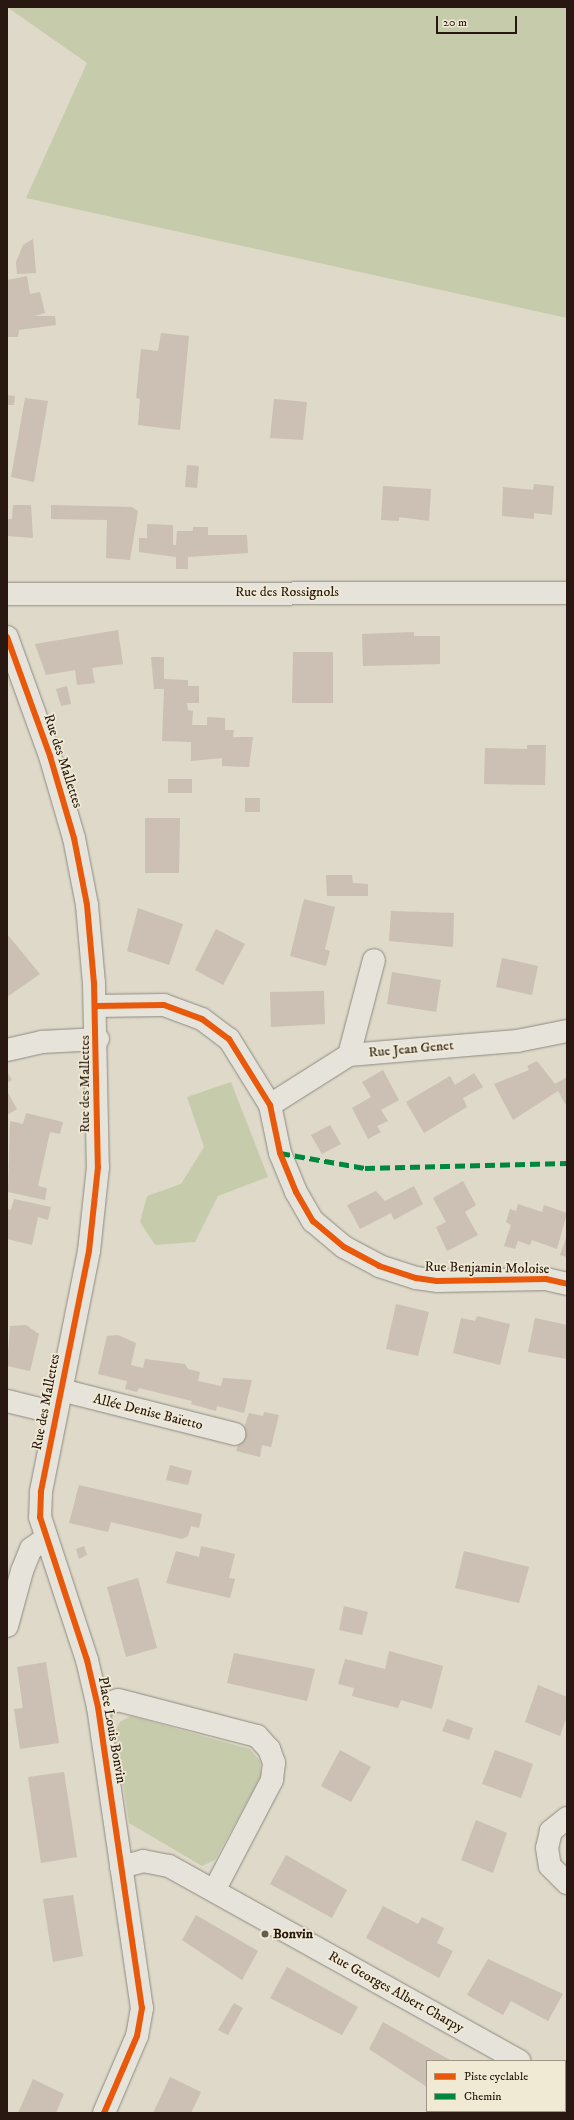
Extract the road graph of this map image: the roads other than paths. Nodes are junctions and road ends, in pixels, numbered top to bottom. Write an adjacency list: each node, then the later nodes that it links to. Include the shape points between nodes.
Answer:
1 (567, 593): 2 (street, Rue des Rossignols)
2 (7, 594)
3 (7, 637): 5 (street, Rue des Mallettes, via 50,756 74,838 87,905)
4 (374, 960): 9 (street)
5 (95, 1006): 7 (street, Rue des Mallettes); 10 (street, Rue Benjamin Moloise, via 164,1005 202,1019 230,1039)
6 (567, 1032): 9 (street, Rue Jean Genet, via 517,1041)
7 (98, 1039): 8 (street, via 43,1042); 12 (street, Rue des Mallettes, via 98,1167 89,1251)
8 (7, 1050)
9 (349, 1055): 10 (street, Rue Jean Genet)
10 (270, 1105): 11 (street, Rue Benjamin Moloise, via 280,1153 296,1192 313,1221 344,1246 379,1266 416,1278 437,1281 546,1279)
11 (567, 1284)
12 (61, 1390): 14 (street, Rue des Mallettes); 15 (street, Allée Denise Baïetto)
13 (7, 1401): 14 (street)
14 (56, 1413): 16 (street, Rue des Mallettes, via 41,1492 40,1517)
15 (235, 1434)
16 (46, 1538): 17 (street, via 31,1549 22,1571); 18 (street, Place Louis Bonvin, via 87,1660)
17 (7, 1626)
18 (98, 1707): 20 (street, Place Louis Bonvin); 22 (street, Place Louis Bonvin, via 118,1700 257,1736 269,1749 274,1763 272,1780)
19 (567, 1818): 21 (street, via 551,1831 547,1848 550,1866)
20 (121, 1867): 22 (street, Rue Georges Albert Charpy, via 143,1861 169,1866); 24 (street, Place Louis Bonvin, via 142,2008 137,2036)
21 (567, 1883)
22 (214, 1891): 23 (street, Rue Georges Albert Charpy)
23 (517, 2060)
24 (104, 2113)

